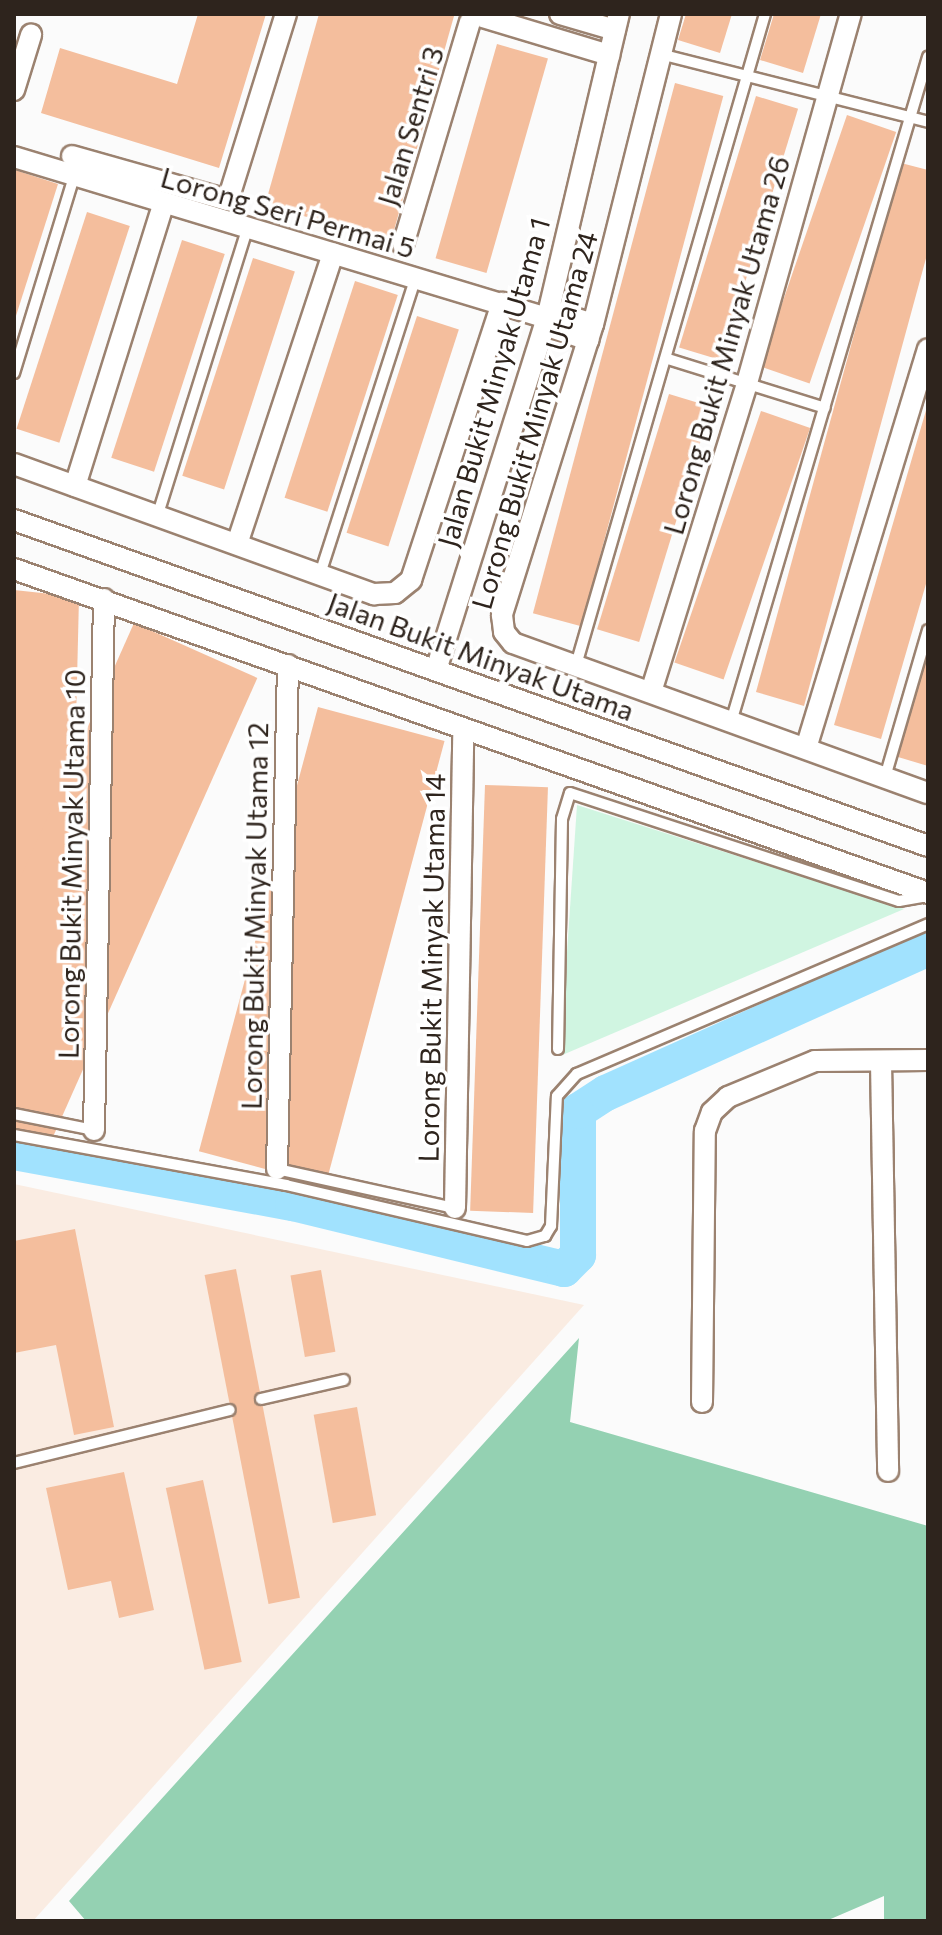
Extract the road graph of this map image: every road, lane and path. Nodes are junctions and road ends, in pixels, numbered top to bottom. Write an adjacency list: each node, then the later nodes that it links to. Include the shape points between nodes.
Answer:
1 (286, 14): 17 (street, via 228,200)
2 (560, 14): 7 (street)
3 (671, 14): 9 (street, Lorong Bukit Minyak Utama 24)
4 (765, 14): 12 (lane)
5 (851, 14): 14 (street, Lorong Bukit Minyak Utama 26)
6 (474, 17): 10 (street); 22 (street, Jalan Sentri 3)
7 (617, 22): 10 (street, Jalan Bukit Minyak Utama 1)
8 (31, 35): 13 (street)
9 (660, 54): 12 (lane); 27 (street, Lorong Bukit Minyak Utama 24)
10 (609, 55): 26 (street, Jalan Bukit Minyak Utama 1)
11 (928, 57): 15 (lane)
12 (747, 79): 14 (lane); 28 (lane)
13 (14, 90)
14 (827, 98): 15 (lane); 31 (street, Lorong Bukit Minyak Utama 26)
15 (910, 118): 16 (lane); 32 (lane)
16 (928, 122)
17 (72, 156)
18 (14, 157): 19 (street, Lorong Seri Permai 5)
19 (74, 177): 20 (street, Lorong Seri Permai 5); 30 (lane)
20 (163, 206): 21 (street, Lorong Seri Permai 5); 34 (street)
21 (247, 229): 23 (street, Lorong Seri Permai 5); 35 (lane)
22 (403, 245)
23 (333, 253): 24 (street, Lorong Seri Permai 5); 37 (street)
24 (416, 277): 25 (street, Lorong Seri Permai 5); 39 (lane)
25 (502, 303): 26 (street, Lorong Seri Permai 5); 39 (street, via 411,580 384,595)
26 (547, 318): 27 (street, Lorong Seri Permai 5); 44 (street, Jalan Bukit Minyak Utama 1)
27 (590, 332): 43 (street, Lorong Bukit Minyak Utama 24, via 502,615 504,632 513,643)
28 (668, 359): 31 (lane); 43 (lane)
29 (926, 361): 48 (street)
30 (14, 373)
31 (747, 383): 32 (lane); 45 (street, Lorong Bukit Minyak Utama 26)
32 (825, 408): 46 (lane)
33 (14, 464): 34 (street)
34 (75, 486): 35 (street)
35 (157, 517): 37 (street)
36 (14, 520): 44 (street, Jalan Bukit Minyak Utama)
37 (237, 544): 39 (street)
38 (14, 569): 40 (street)
39 (320, 574)
40 (104, 599): 42 (street); 58 (street, Lorong Bukit Minyak Utama 10)
41 (928, 630): 49 (lane)
42 (288, 665): 47 (street); 60 (street, Lorong Bukit Minyak Utama 12)
43 (576, 665): 45 (street, Lorong Bukit Minyak Utama 24)
44 (436, 670): 51 (street, Jalan Bukit Minyak Utama)
45 (651, 692): 46 (street, Lorong Bukit Minyak Utama 24)
46 (731, 722): 48 (street, Lorong Bukit Minyak Utama 24)
47 (463, 729): 52 (street); 61 (street, Lorong Bukit Minyak Utama 14)
48 (806, 748): 49 (street, Lorong Bukit Minyak Utama 24)
49 (885, 777): 50 (street, Lorong Bukit Minyak Utama 24)
50 (928, 793)
51 (928, 846)
52 (928, 894): 54 (lane, via 899,901 570,793 562,819)
53 (928, 924): 59 (lane, via 577,1074 557,1096 551,1226 545,1236 527,1241 286,1185)
54 (558, 1049)
55 (928, 1060): 56 (street)
56 (881, 1062): 64 (street, via 815,1061 787,1068 728,1097 712,1112 705,1131); 67 (street)
57 (14, 1114): 58 (lane)
58 (94, 1130)
59 (14, 1135)
60 (277, 1169): 61 (lane)
61 (455, 1208)
62 (344, 1380): 63 (lane)
63 (261, 1399)
64 (702, 1402)
65 (230, 1410): 66 (lane)
66 (14, 1463)
67 (888, 1471)

